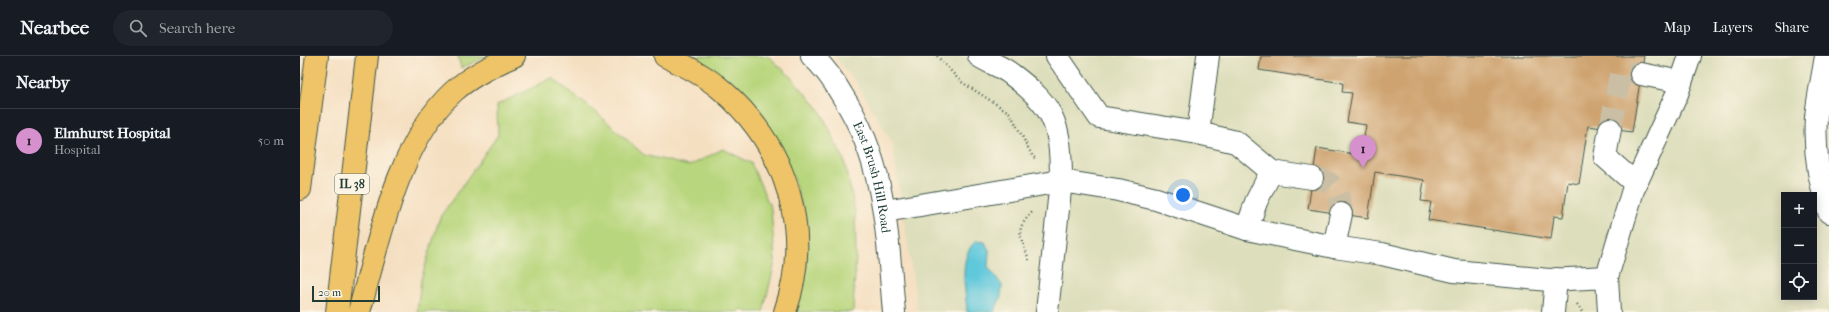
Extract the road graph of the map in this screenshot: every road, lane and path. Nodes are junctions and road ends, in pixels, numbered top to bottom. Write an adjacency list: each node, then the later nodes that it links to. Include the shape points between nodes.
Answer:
1 (317, 56): 19 (highway)
2 (366, 56): 27 (highway, IL 38)
3 (514, 56): 28 (highway, via 483,70 454,91 419,137 402,170 387,212)
4 (665, 56): 29 (highway, via 690,68 722,91 751,119 772,152 785,180 794,210 795,272)
5 (812, 56): 20 (street, East Brush Hill Road, via 836,84 850,107 873,160)
6 (979, 56): 17 (street, via 1010,73 1045,105 1056,126 1059,139)
7 (1057, 56): 14 (street, via 1100,117)
8 (1208, 56): 14 (street)
9 (1690, 56): 12 (street)
10 (1826, 56): 21 (street, via 1816,118 1816,158)
11 (1641, 74): 12 (street)
12 (1681, 82): 18 (street)
13 (1610, 129): 18 (street, via 1605,157)
14 (1198, 132): 15 (street, via 1236,142)
15 (1272, 172): 16 (street); 23 (street, via 1263,185)
16 (1312, 178)
17 (1061, 181): 20 (street); 23 (street, via 1156,199); 31 (street)
18 (1636, 184): 25 (street)
19 (300, 189)
20 (885, 211): 30 (street, East Brush Hill Road)
21 (1829, 212)
22 (1341, 214): 24 (street)
23 (1247, 229): 24 (street)
24 (1334, 247): 26 (street, via 1382,254 1454,271 1517,278)
25 (1607, 277): 26 (street); 33 (street)
26 (1556, 279): 32 (street)
27 (337, 312)
28 (359, 312)
29 (785, 312)
30 (894, 312)
31 (1047, 312)
32 (1553, 312)
33 (1609, 312)

